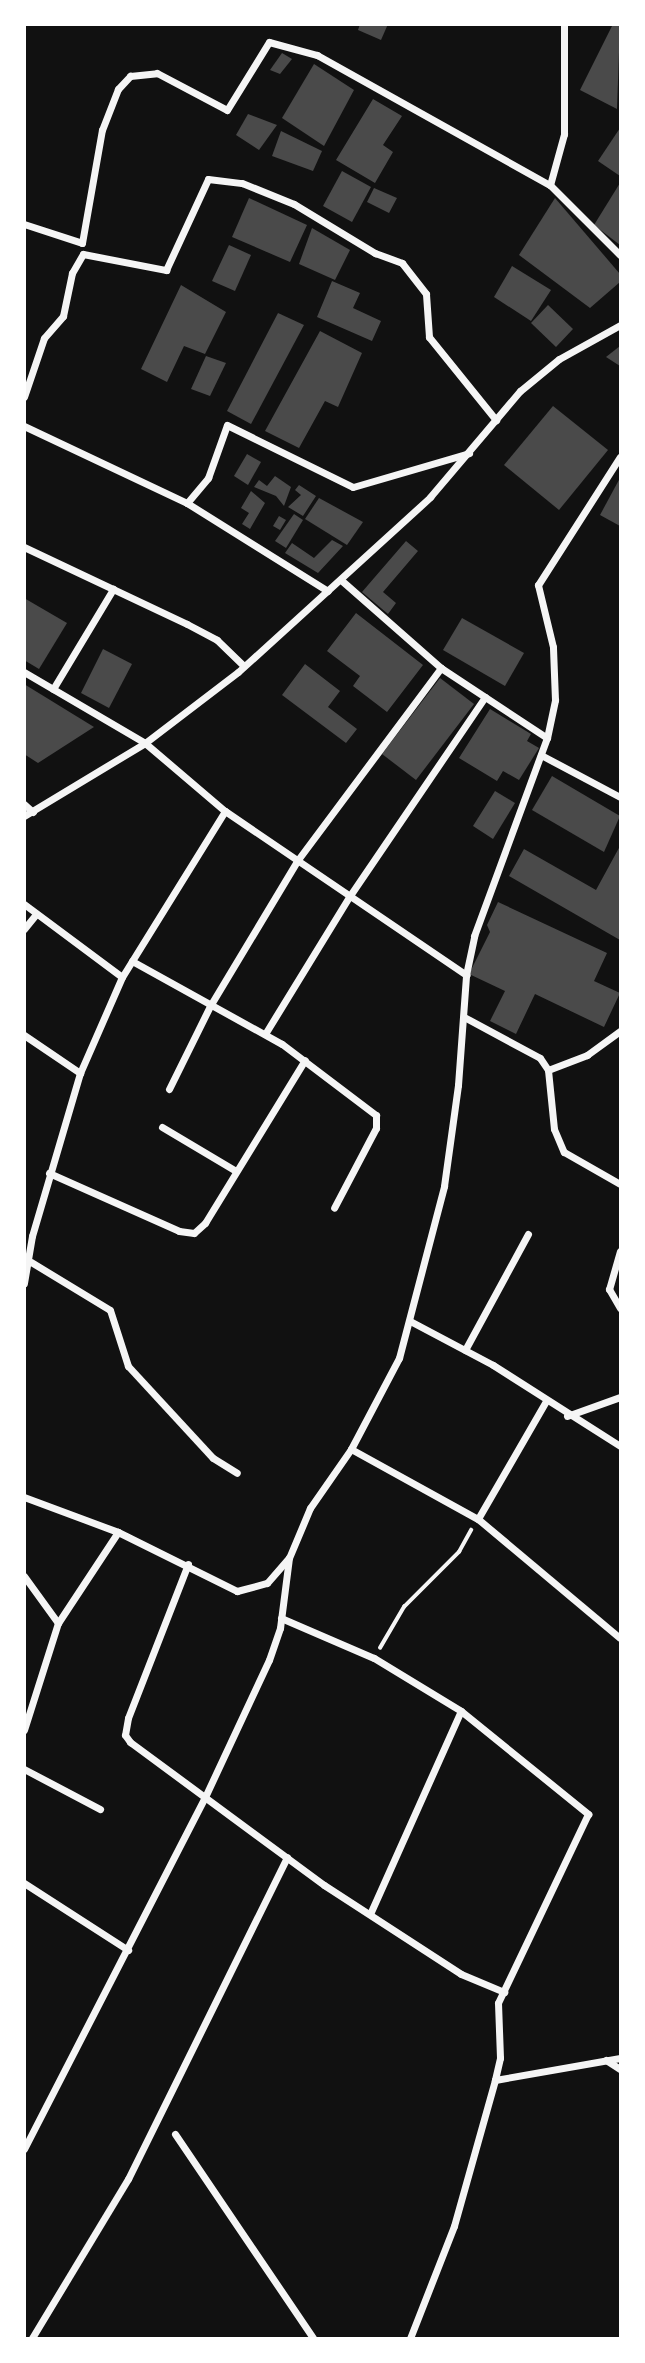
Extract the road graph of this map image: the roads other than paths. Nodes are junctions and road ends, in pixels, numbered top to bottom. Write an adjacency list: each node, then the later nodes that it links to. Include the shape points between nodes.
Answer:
1 (564, 24): 2 (street, via 564,134)
2 (550, 185): 3 (street, via 317,55 269,43 227,110 157,73 130,76 118,89 102,130 82,243); 4 (street)
3 (24, 224)
4 (621, 255)
5 (621, 325): 7 (street, via 559,359 520,391)
6 (24, 397): 7 (street, via 44,338 62,316 72,273 83,254 166,270 208,179 242,183 294,204 375,253 402,263 426,294 429,337)
7 (496, 420): 9 (street)
8 (24, 426): 11 (street)
9 (470, 453): 11 (street, via 353,488 227,425 208,478); 13 (street)
10 (621, 457): 21 (street, via 538,585 554,647 555,700)
11 (187, 503): 15 (street)
12 (24, 547): 14 (street)
13 (341, 580): 15 (street); 17 (street)
14 (113, 589): 16 (street, via 217,640); 19 (street)
15 (328, 591): 16 (street)
16 (244, 666): 22 (street)
17 (441, 668): 20 (street); 29 (street)
18 (24, 672): 19 (street)
19 (53, 690): 22 (street)
20 (485, 697): 21 (street); 30 (street)
21 (547, 738): 23 (street)
22 (145, 743): 26 (street); 27 (street)
23 (541, 755): 24 (street); 35 (street, via 474,936)
24 (621, 797)
25 (24, 804): 26 (street)
26 (33, 811): 28 (street)
27 (225, 811): 29 (street); 34 (street)
28 (24, 817)
29 (297, 861): 30 (street); 37 (street)
30 (349, 897): 35 (street); 40 (street)
31 (24, 904): 32 (street)
32 (36, 914): 33 (street); 36 (street)
33 (24, 929)
34 (132, 961): 36 (street); 37 (street)
35 (466, 975): 38 (street)
36 (122, 977): 44 (street)
37 (210, 1006): 40 (street); 45 (street)
38 (464, 1017): 43 (street, via 540,1058); 56 (street, via 444,1186)
39 (621, 1031): 43 (street, via 587,1055)
40 (265, 1034): 42 (street)
41 (24, 1035): 44 (street)
42 (305, 1060): 47 (street); 50 (street, via 376,1115 376,1128)
43 (548, 1070): 49 (street, via 554,1129 564,1152)
44 (80, 1073): 48 (street)
45 (169, 1089)
46 (162, 1127): 47 (street)
47 (236, 1171): 48 (street, via 194,1233 179,1231)
48 (49, 1173): 53 (street, via 32,1236)
49 (621, 1184)
50 (334, 1208)
51 (528, 1234): 57 (street)
52 (621, 1251): 55 (street, via 609,1289)
53 (31, 1262): 54 (street); 63 (street, via 110,1310 128,1366 213,1458)
54 (24, 1283)
55 (621, 1308)
56 (410, 1321): 57 (street); 62 (street, via 399,1357)
57 (465, 1350): 59 (street)
58 (621, 1397): 60 (street)
59 (546, 1401): 60 (street); 65 (street)
60 (567, 1416): 61 (street)
61 (621, 1446)
62 (351, 1449): 65 (street); 67 (street, via 310,1508)
63 (237, 1473)
64 (24, 1497): 66 (street)
65 (478, 1519): 72 (street)
66 (118, 1532): 68 (street); 71 (street)
67 (289, 1558): 68 (street, via 267,1583 253,1591 237,1591); 70 (street)
68 (188, 1564): 76 (street, via 125,1735)
69 (24, 1576): 71 (street)
70 (282, 1618): 73 (street, via 374,1658); 76 (street, via 269,1660)
71 (58, 1623): 74 (street)
72 (621, 1638)
73 (461, 1711): 80 (street); 82 (street, via 588,1814)
74 (24, 1730)
75 (24, 1769): 77 (street)
76 (205, 1797): 78 (street); 81 (street)
77 (100, 1809)
78 (287, 1857): 80 (street); 89 (street, via 128,2179)
79 (24, 1883): 81 (street)
80 (370, 1914): 82 (street, via 461,1974)
81 (128, 1950): 88 (street)
82 (504, 1992): 86 (street, via 498,2003 500,2058)
83 (621, 2058): 84 (street)
84 (606, 2060): 85 (street); 86 (street)
85 (621, 2069)
86 (495, 2080): 91 (street, via 454,2226)
87 (175, 2134): 90 (street)
88 (24, 2149)
89 (32, 2339)
90 (313, 2339)
91 (410, 2339)

